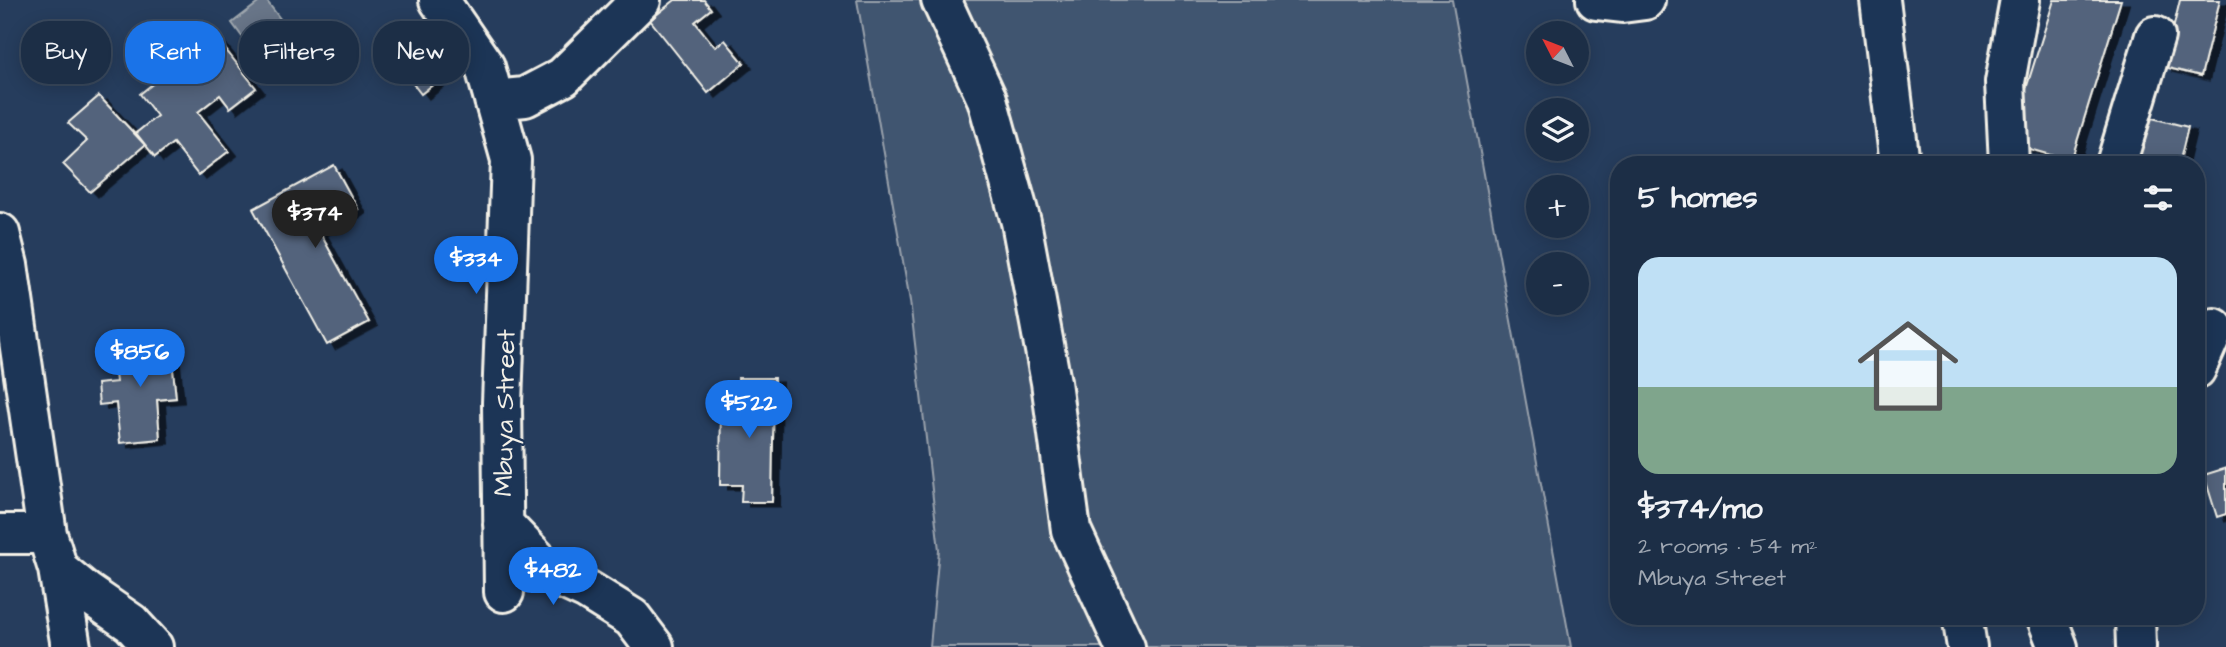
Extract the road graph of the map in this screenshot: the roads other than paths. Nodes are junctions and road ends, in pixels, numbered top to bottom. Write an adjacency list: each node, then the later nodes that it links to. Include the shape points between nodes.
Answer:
1 (439, 0): 9 (street, Mbuya Street, via 485,67)
2 (641, 0): 9 (street, via 563,77 525,97)
3 (941, 0): 26 (street, via 987,99 1021,222 1051,382 1071,530)
4 (1596, 0): 5 (street)
5 (1645, 0)
6 (1880, 0): 10 (street)
7 (2020, 0): 11 (street, via 2005,82)
8 (2155, 36): 12 (street)
9 (494, 100): 16 (street, Mbuya Street, via 511,160 502,403)
10 (1899, 156)
11 (2009, 156)
12 (2118, 156)
13 (0, 233): 18 (street)
14 (2214, 328): 15 (street)
15 (2205, 348)
16 (503, 524): 19 (street, Mbuya Street); 25 (street, via 550,573 632,618)
17 (0, 534): 18 (street)
18 (52, 551): 23 (street); 24 (street, via 86,592 131,623)
19 (503, 592)
20 (1963, 625): 27 (street)
21 (2049, 625): 28 (street)
22 (2135, 625): 29 (street)
23 (71, 647)
24 (153, 647)
25 (654, 647)
26 (1125, 647)
27 (1967, 647)
28 (2058, 647)
29 (2136, 647)

